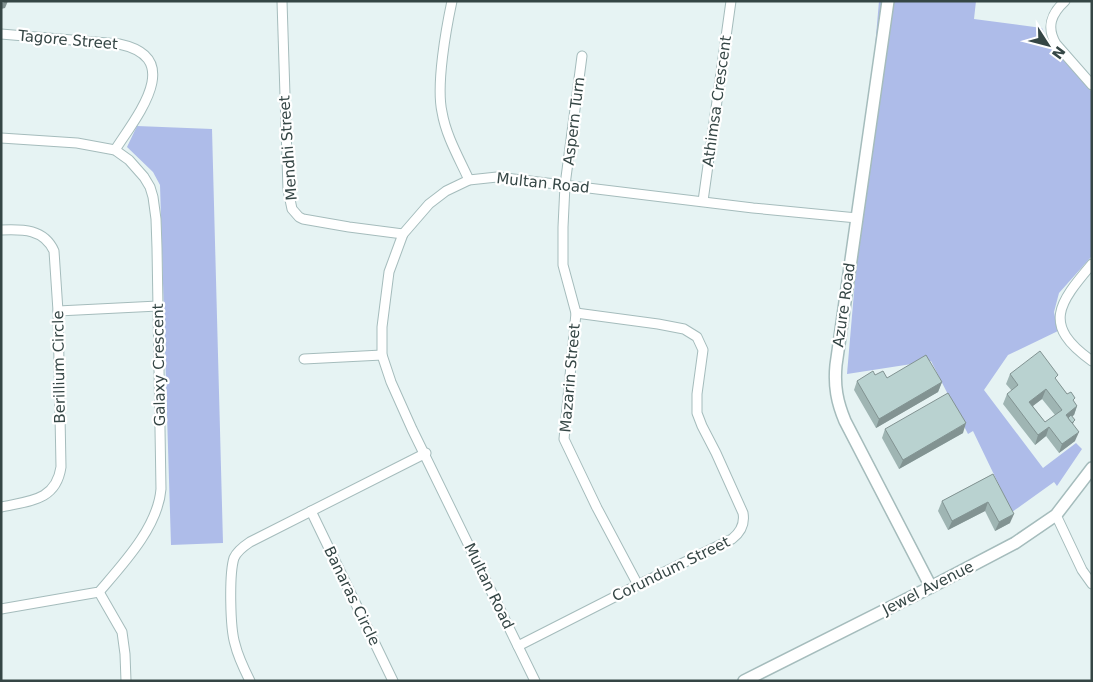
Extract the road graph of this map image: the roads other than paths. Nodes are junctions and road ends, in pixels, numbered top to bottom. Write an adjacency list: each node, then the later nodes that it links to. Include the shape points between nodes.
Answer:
1 (282, 1): 16 (street, Mendhi Street, via 288,190 292,209 299,217 314,222)
2 (452, 1): 11 (street, via 440,100 445,125)
3 (731, 1): 13 (street, Athimsa Crescent)
4 (888, 1): 14 (street, Azure Road)
5 (1065, 1): 8 (street, via 1050,22 1052,37)
6 (1, 34): 10 (street, Tagore Street, via 119,44 131,46 146,55 152,70 151,89)
7 (582, 56): 12 (street, Aspern Turn)
8 (1092, 85)
9 (1, 138): 10 (street, via 48,140)
10 (115, 150): 18 (street, Galaxy Crescent, via 136,167 153,197)
11 (469, 180): 12 (street, Multan Road, via 497,177); 16 (street, Multan Road, via 437,197)
12 (565, 185): 13 (street, Multan Road); 20 (street, Mazarin Street, via 562,255)
13 (703, 201): 14 (street, Multan Road)
14 (857, 218): 31 (street, Azure Road, via 835,392 846,421)
15 (1, 230): 19 (street, Berillium Circle, via 36,232 52,245)
16 (403, 234): 21 (street, Multan Road, via 388,278)
17 (1092, 264): 23 (street, via 1065,297 1059,319 1066,338)
18 (158, 306): 19 (street); 32 (street, Galaxy Crescent, via 160,500 147,529)
19 (58, 311): 26 (street, Berillium Circle, via 60,475 45,495)
20 (576, 312): 30 (street, Mazarin Street, via 564,439); 30 (street, Corundum Street, via 684,329 697,337 703,350 697,413 743,513 742,529 732,539)
21 (382, 355): 22 (street); 24 (street, Multan Road, via 390,382)
22 (304, 359)
23 (1092, 361)
24 (426, 453): 27 (street); 34 (street, Multan Road)
25 (1092, 468): 28 (street, Jewel Avenue)
26 (1, 507)
27 (311, 511): 36 (street, via 250,542 235,556 231,590 234,644); 37 (street, Banaras Circle)
28 (1056, 515): 29 (street); 31 (street, Jewel Avenue, via 1015,543)
29 (1092, 584)
30 (638, 585): 34 (street, Corundum Street)
31 (931, 588): 39 (street, Jewel Avenue)
32 (99, 592): 33 (street); 35 (street, via 122,632)
33 (1, 609)
34 (518, 646): 38 (street, Multan Road)
35 (126, 681)
36 (250, 681)
37 (393, 681)
38 (535, 681)
39 (744, 681)

